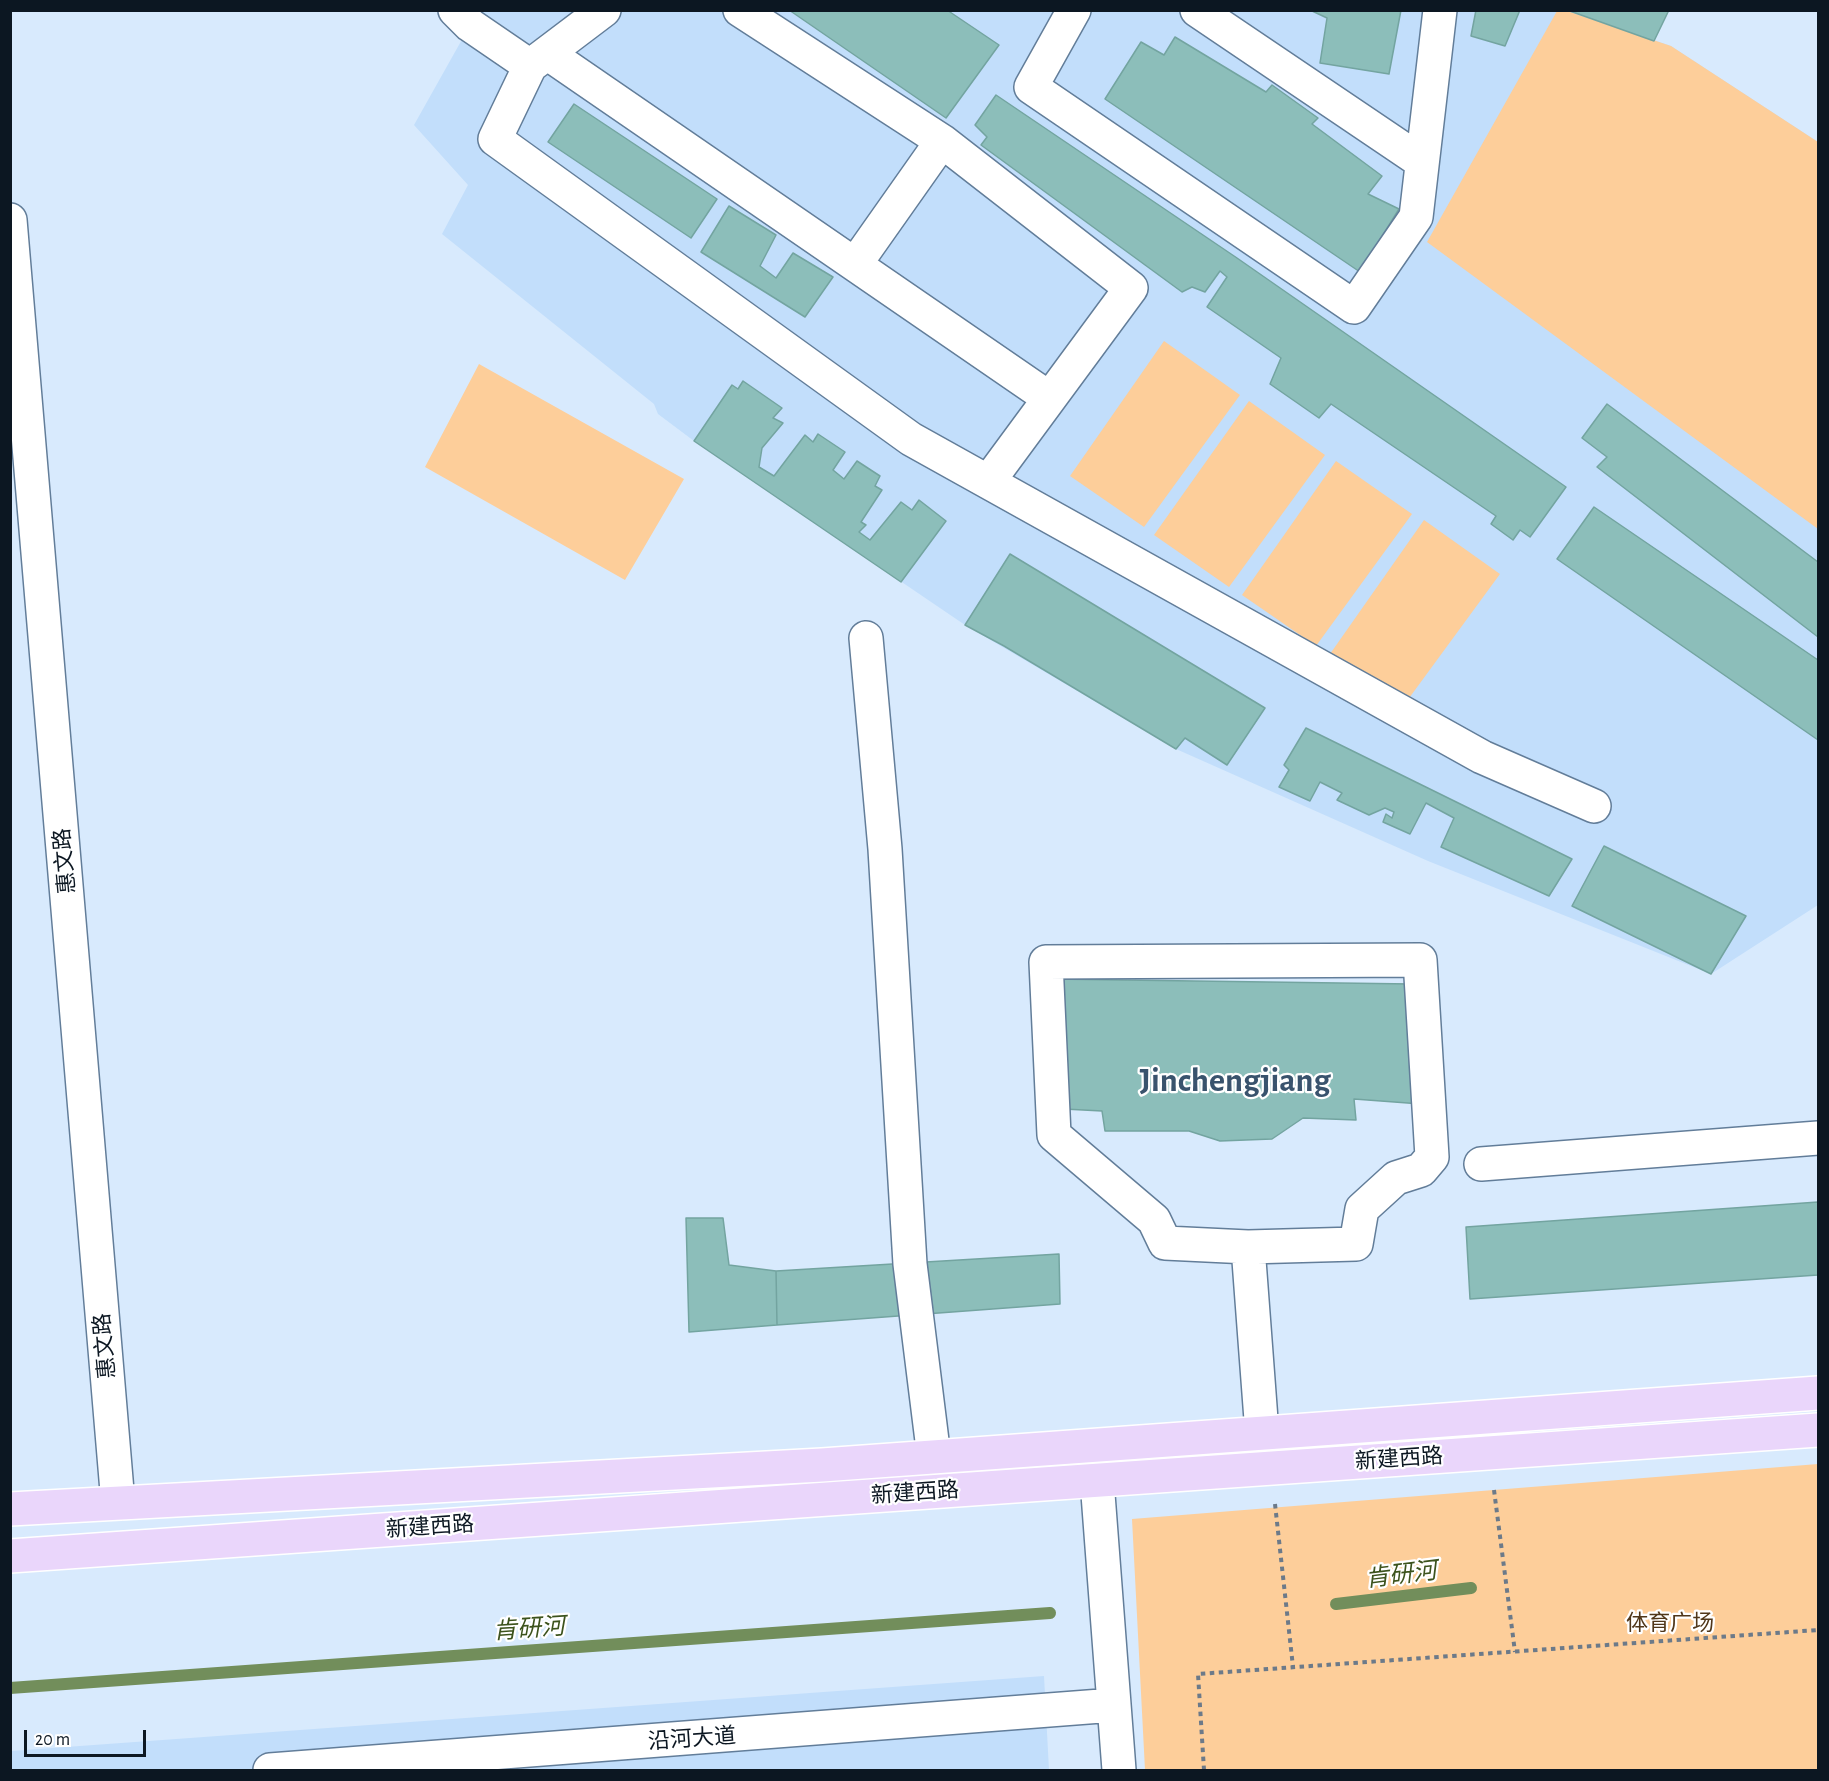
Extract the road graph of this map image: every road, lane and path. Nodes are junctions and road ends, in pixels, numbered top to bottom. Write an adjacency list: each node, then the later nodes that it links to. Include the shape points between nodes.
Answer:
1 (455, 10): 7 (street, via 470,25)
2 (604, 10): 7 (street)
3 (740, 10): 8 (street)
4 (1074, 10): 9 (street, via 1031,87 1354,307 1416,216)
5 (1197, 10): 9 (street)
6 (1440, 10): 9 (street)
7 (538, 60): 11 (street); 13 (street, via 495,139 911,439)
8 (942, 141): 11 (street); 12 (street, via 1131,288)
9 (1422, 162)
10 (10, 220): 26 (street, 惠文路)
11 (856, 263): 12 (street)
12 (1049, 398): 13 (street)
13 (988, 482): 15 (street, via 1482,757)
14 (866, 638): 23 (street, via 885,849 910,1264)
15 (1594, 806)
16 (1818, 1138): 17 (street)
17 (1481, 1164)
18 (1248, 1247): 18 (street, via 1356,1244 1362,1209 1396,1178 1421,1170 1432,1157 1420,960 1046,963 1054,1135 1154,1220 1165,1243); 21 (street)
19 (1818, 1393): 21 (main road, 新建西路)
20 (1818, 1430): 22 (main road, 新建西路)
21 (1262, 1433): 23 (main road, 新建西路)
22 (1488, 1453): 24 (main road, 新建西路); 30 (path)
23 (934, 1457): 26 (main road, 新建西路)
24 (1272, 1468): 25 (main road, 新建西路); 31 (path)
25 (1097, 1481): 28 (main road, 新建西路); 32 (street)
26 (118, 1503): 27 (main road, 新建西路)
27 (10, 1509)
28 (10, 1556)
29 (1818, 1630): 30 (path)
30 (1515, 1653): 31 (path)
31 (1293, 1667): 36 (path, via 1198,1674)
32 (1114, 1705): 33 (street, 沿河大道); 35 (street)
33 (422, 1765): 34 (street, 沿河大道)
34 (270, 1770)
35 (1119, 1770)
36 (1204, 1770)

